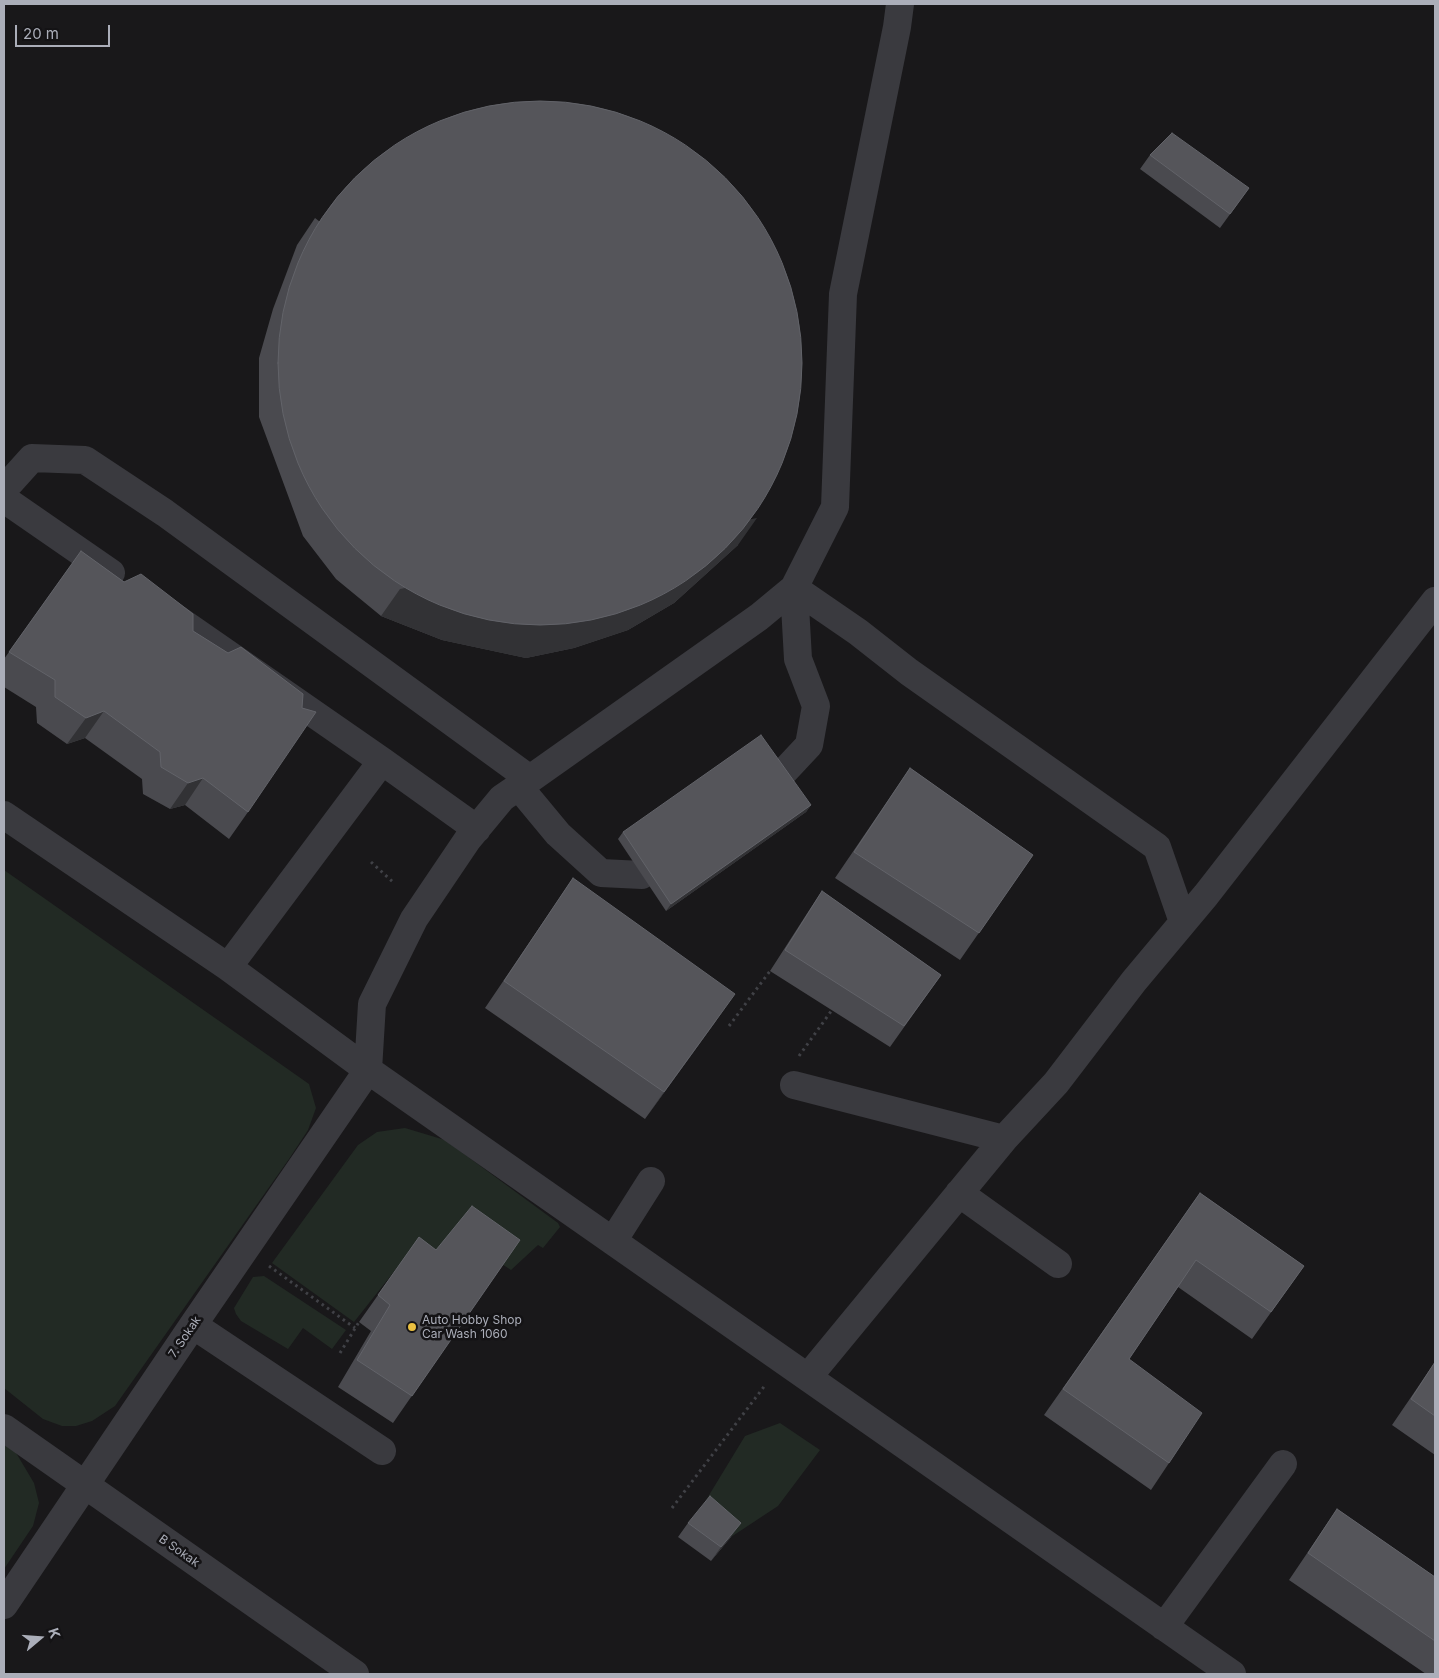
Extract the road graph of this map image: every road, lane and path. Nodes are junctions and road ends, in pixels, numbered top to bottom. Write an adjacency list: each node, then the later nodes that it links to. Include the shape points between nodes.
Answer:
1 (900, 4): 4 (lane, via 843,294 835,506)
2 (4, 489): 8 (lane, via 32,458 85,460 165,514)
3 (4, 499): 6 (lane)
4 (794, 588): 7 (lane, via 798,659 816,706 809,745); 8 (lane, via 759,617); 14 (lane, via 1157,847)
5 (1435, 601): 14 (lane)
6 (382, 761): 10 (lane); 15 (lane)
7 (780, 776)
8 (524, 783): 10 (lane, via 502,798); 12 (lane, via 558,834 601,873)
9 (4, 815): 15 (lane)
10 (477, 829): 19 (lane, via 414,919 372,1004)
11 (371, 862): 13 (path)
12 (642, 875)
13 (394, 883)
14 (1184, 922): 21 (lane, via 1056,1083)
15 (228, 966): 19 (lane)
16 (770, 971): 18 (path)
17 (832, 1010): 20 (path)
18 (729, 1026)
19 (368, 1070): 24 (lane); 25 (lane, 7. Sokak)
20 (795, 1073): 21 (lane)
21 (1004, 1139): 23 (lane)
22 (651, 1181): 24 (lane)
23 (959, 1193): 26 (lane); 32 (lane)
24 (613, 1241): 31 (lane)
25 (246, 1250): 28 (lane, 7. Sokak); 29 (path)
26 (1058, 1264)
27 (359, 1322): 29 (path)
28 (193, 1325): 34 (lane); 36 (lane, 7. Sokak)
29 (355, 1328): 30 (path)
30 (340, 1353)
31 (784, 1360): 32 (lane); 37 (path)
32 (808, 1377): 39 (lane)
33 (4, 1428): 36 (lane, B Sokak)
34 (382, 1451)
35 (1283, 1464): 39 (lane)
36 (85, 1486): 38 (lane, 7. Sokak); 40 (lane, B Sokak)
37 (672, 1508)
38 (4, 1605)
39 (1164, 1627): 41 (lane)
40 (354, 1674)
41 (1232, 1674)

